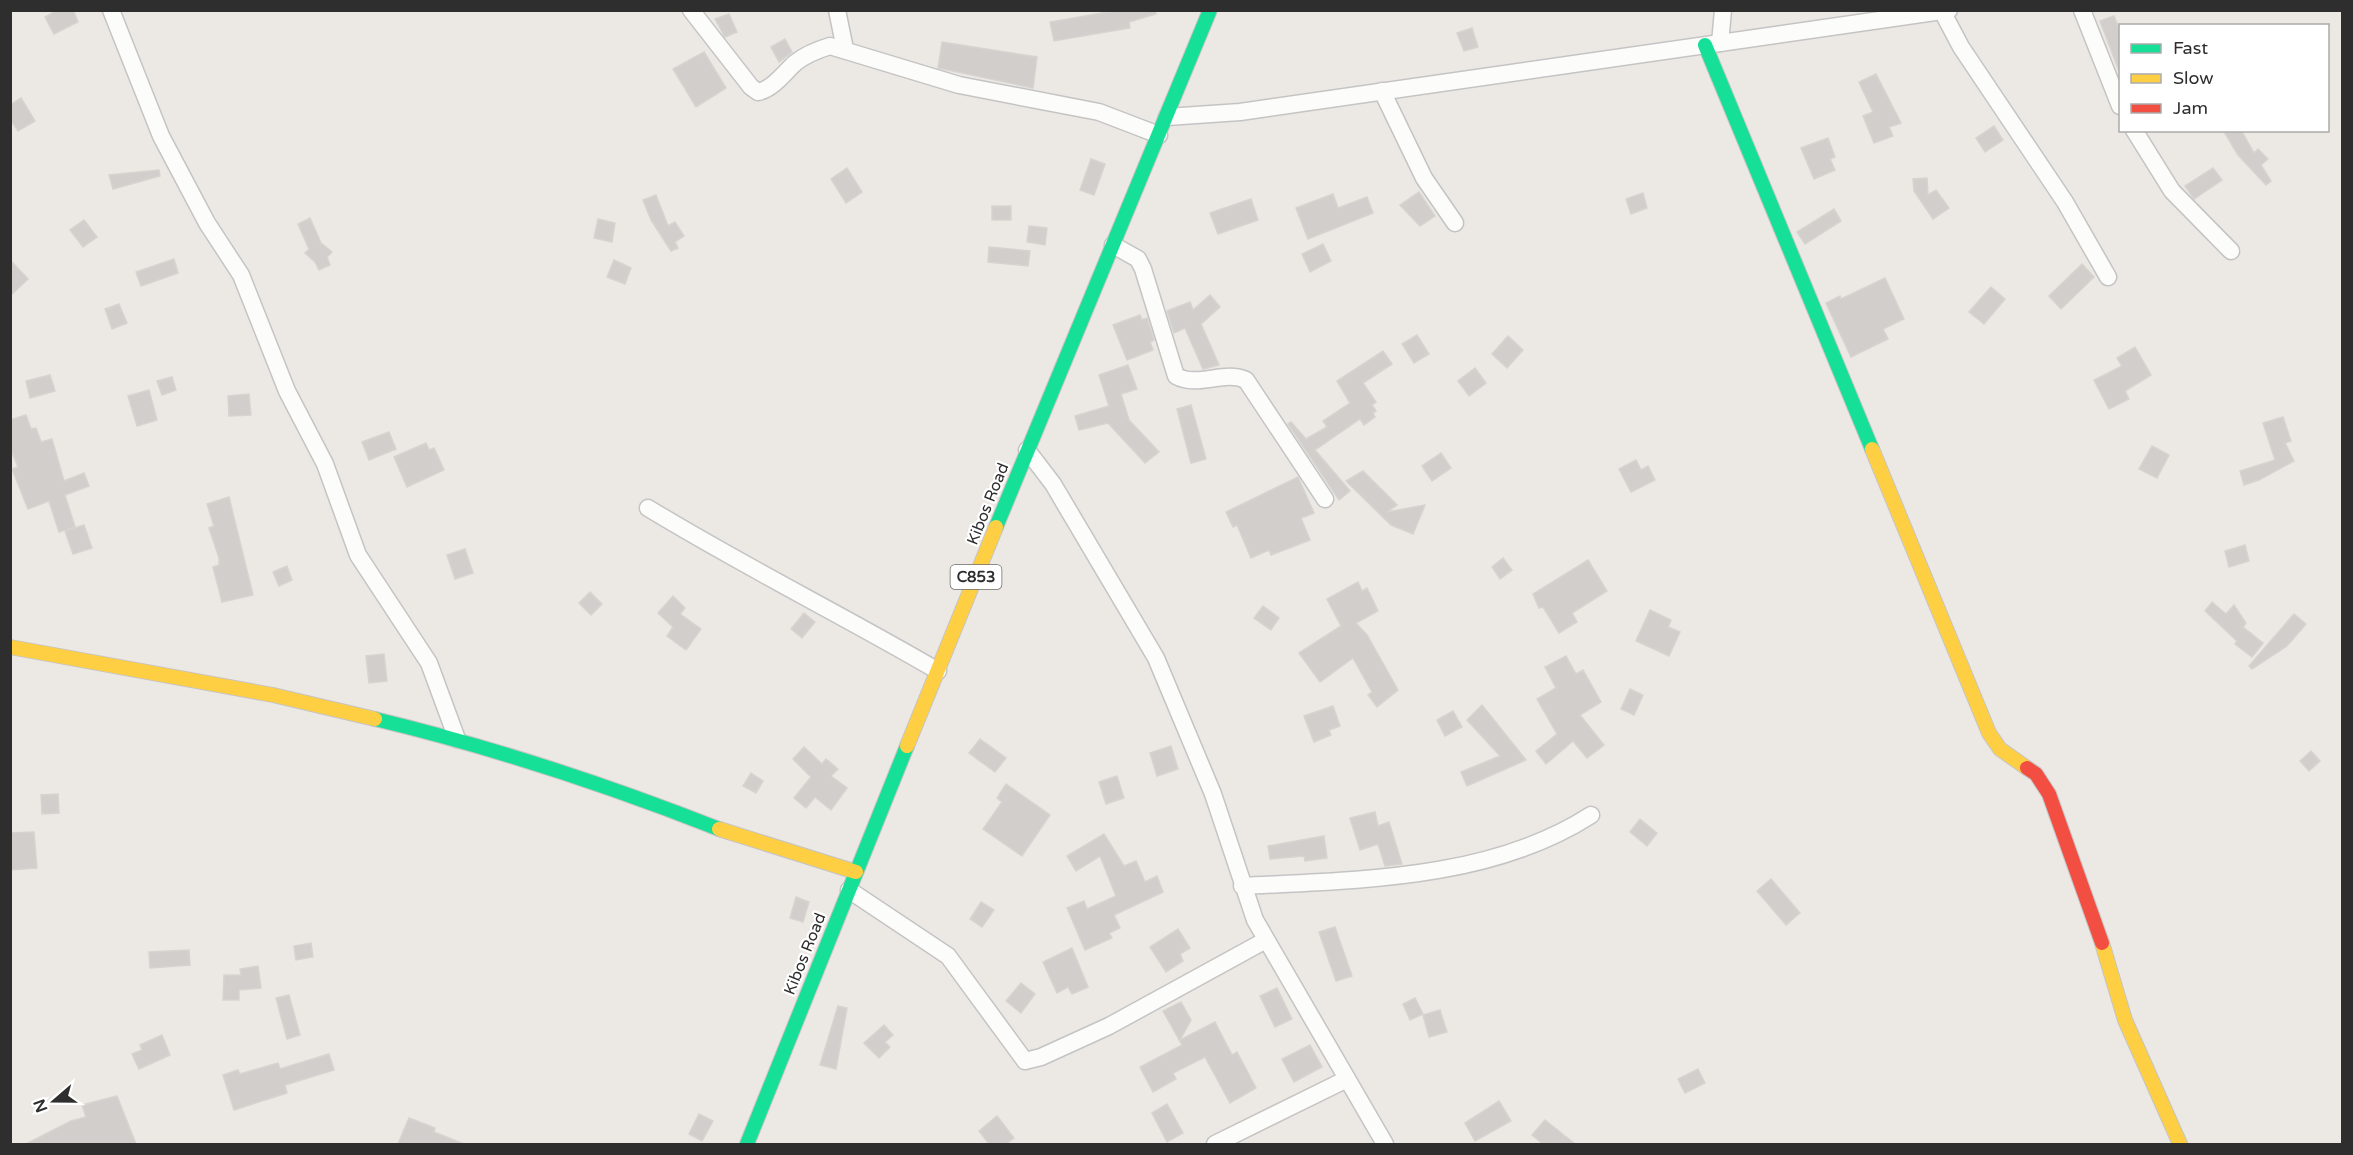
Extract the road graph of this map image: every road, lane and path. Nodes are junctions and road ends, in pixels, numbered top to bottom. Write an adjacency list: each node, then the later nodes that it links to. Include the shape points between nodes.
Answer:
1 (111, 10): 24 (street, via 161,136 207,223 241,275 287,391 325,464 358,555 429,663)
2 (691, 10): 9 (street, via 740,75 758,92 766,91 814,50 830,46)
3 (837, 10): 9 (street)
4 (1210, 10): 12 (street, Kibos Road / C853)
5 (1723, 10): 8 (street)
6 (2082, 10): 11 (street)
7 (1945, 11): 8 (street); 18 (street, via 1961,47 2065,202)
8 (1712, 44): 10 (street); 34 (street, via 1800,279 1885,473 1989,733 2000,749 2036,774 2049,794 2095,919 2125,1020)
9 (845, 49): 14 (street, via 959,85 1099,112)
10 (1382, 91): 12 (street, via 1240,112); 15 (street, via 1424,178)
11 (2119, 101)
12 (1167, 117): 14 (street, Kibos Road / C853)
13 (2135, 132): 17 (street, via 2172,191)
14 (1160, 135): 16 (street, Kibos Road / C853)
15 (1455, 223)
16 (1113, 245): 19 (street, Kibos Road / C853); 20 (street, via 1138,259 1143,269 1176,376 1198,381 1234,377 1246,380)
17 (2231, 251)
18 (2108, 278)
19 (1027, 450): 23 (street, Kibos Road / C853); 27 (street, via 1059,494 1156,658 1213,794)
20 (1325, 499)
21 (648, 508): 23 (street, via 727,556 844,616)
22 (10, 647): 24 (street, via 273,695)
23 (938, 671): 26 (street, Kibos Road / C853)
24 (457, 739): 26 (street, via 663,807 730,834)
25 (1591, 814): 27 (street, via 1560,834 1500,856 1402,877)
26 (856, 872): 28 (street, Kibos Road / C853)
27 (1242, 886): 29 (street)
28 (849, 890): 29 (street, via 948,956 1025,1061 1109,1026); 31 (street, Kibos Road / C853)
29 (1266, 940): 30 (street)
30 (1347, 1079): 32 (street); 33 (street)
31 (747, 1144)
32 (1215, 1144)
33 (1385, 1144)
34 (2180, 1144)

